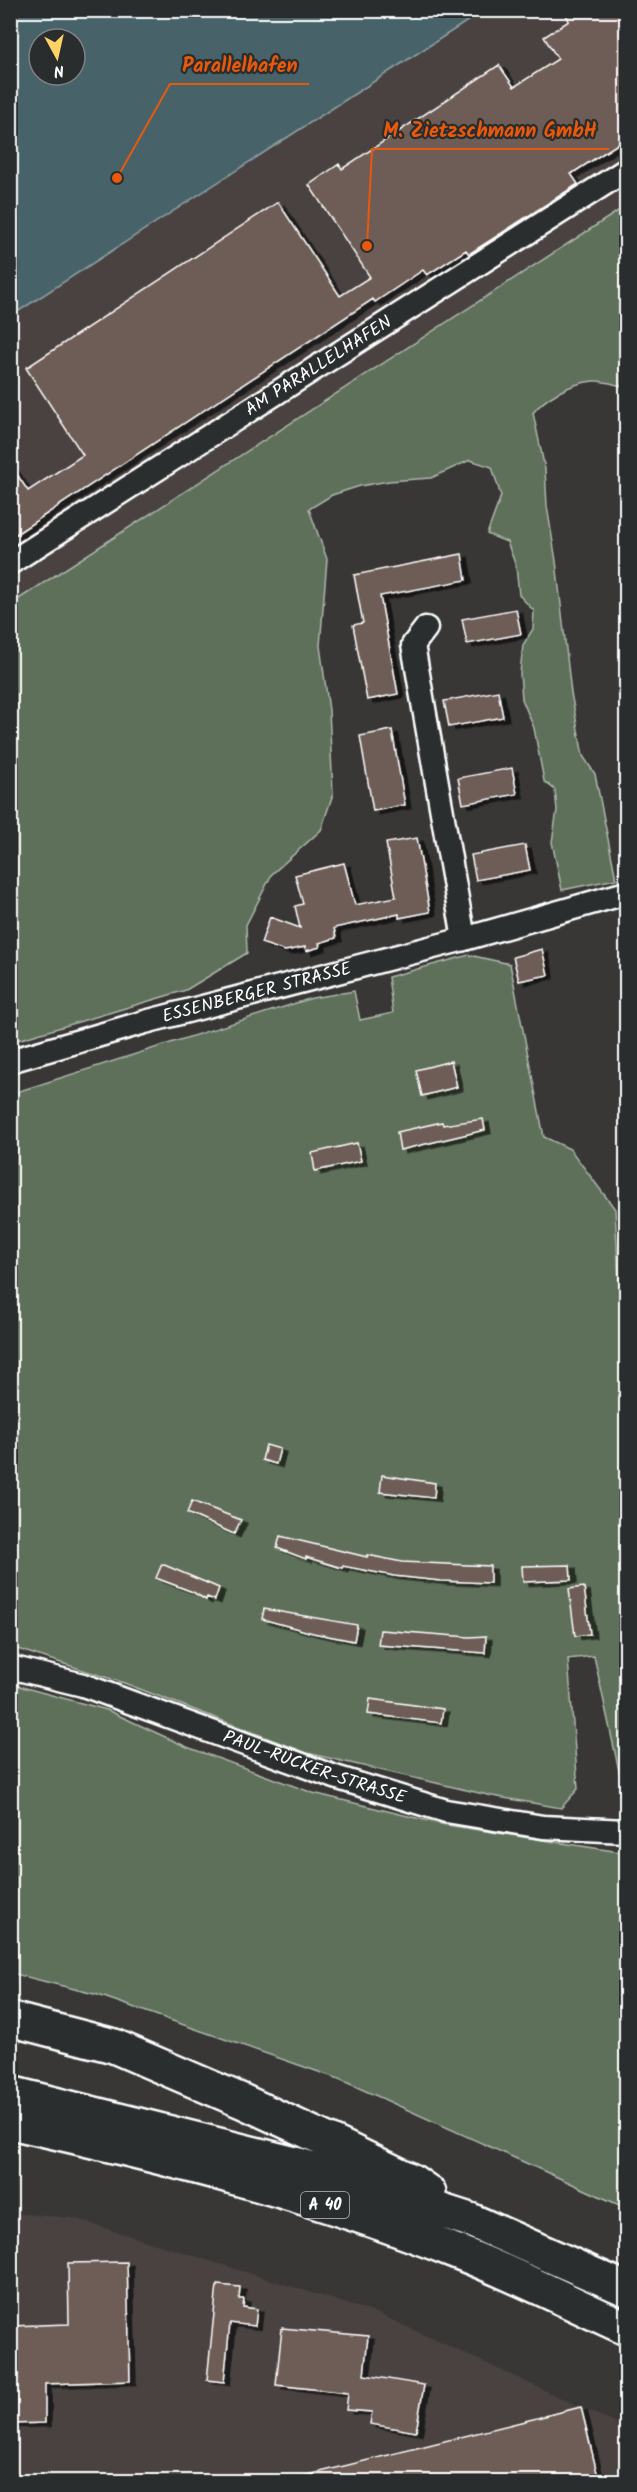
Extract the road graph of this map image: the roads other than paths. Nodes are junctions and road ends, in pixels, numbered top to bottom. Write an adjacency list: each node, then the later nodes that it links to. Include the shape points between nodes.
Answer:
1 (627, 170): 2 (street, AM PARALLELHAFEN)
2 (10, 563)
3 (426, 628): 5 (street, via 413,645)
4 (627, 893): 5 (street, ESSENBERGER STRASSE)
5 (464, 939): 6 (street, ESSENBERGER STRASSE)
6 (51, 1050): 7 (street, ESSENBERGER STRASSE); 8 (street, ESSENBERGER STRASSE)
7 (10, 1061)
8 (10, 1067)
9 (10, 1667): 10 (street, PAUL-RÜCKER-STRASSE, via 83,1685 335,1777 446,1811 543,1827)
10 (627, 1831)
11 (10, 2019): 14 (highway, via 114,2046 242,2100 412,2181)
12 (10, 2093): 14 (highway, A 40, via 298,2165)
13 (10, 2122): 16 (highway, A 40, via 102,2142 297,2195 460,2253)
14 (470, 2220): 15 (highway, A 40)
15 (627, 2289)
16 (627, 2328)

